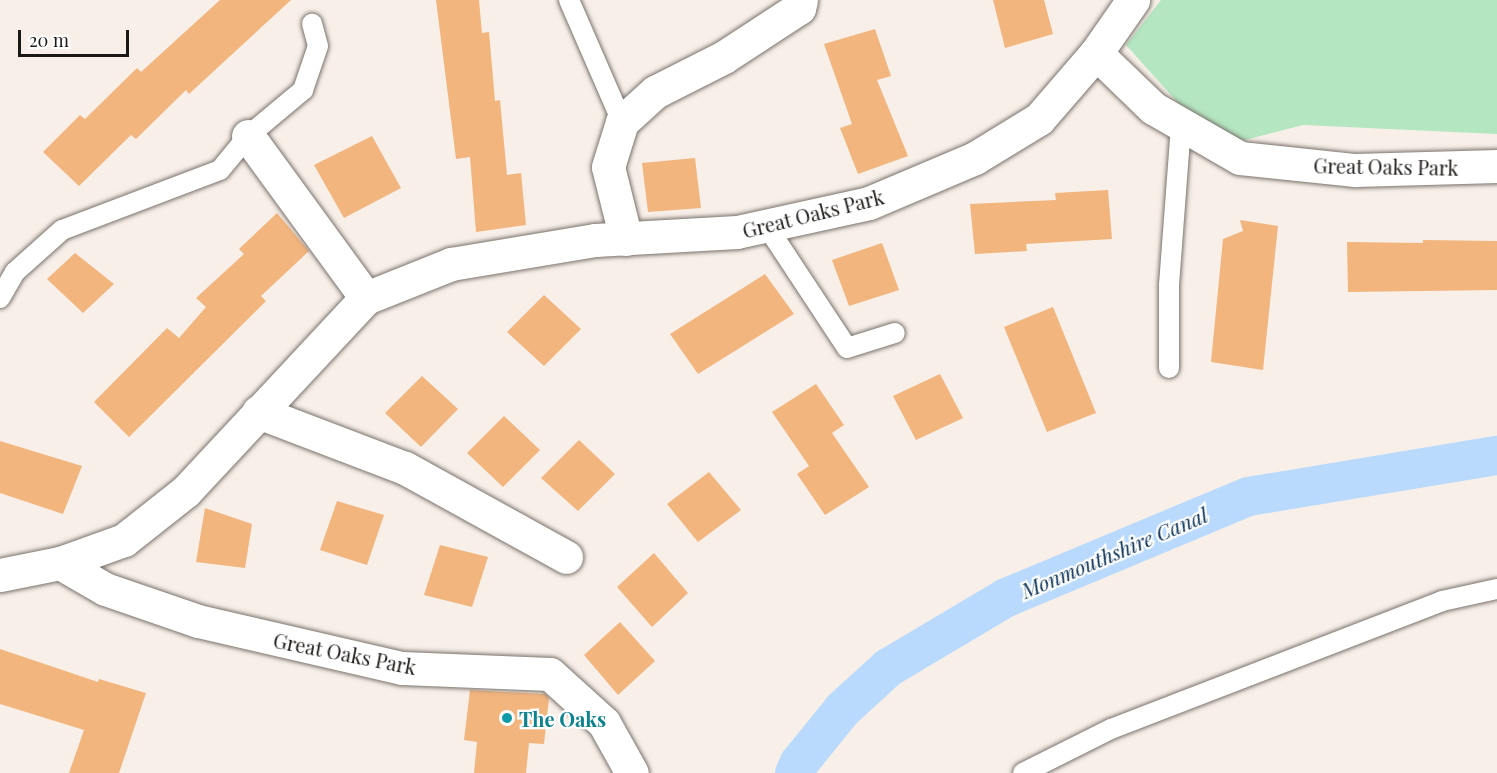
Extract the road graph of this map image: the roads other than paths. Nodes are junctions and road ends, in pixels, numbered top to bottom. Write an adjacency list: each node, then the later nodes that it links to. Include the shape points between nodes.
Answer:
1 (569, 0): 6 (lane)
2 (801, 0): 6 (street, via 799,8 724,57 655,92)
3 (1133, 0): 5 (street, Great Oaks Park)
4 (312, 24): 8 (lane, via 318,46 303,90)
5 (1096, 53): 7 (street, Great Oaks Park, via 1153,108); 10 (street, Great Oaks Park, via 1040,118 975,158 869,203)
6 (622, 122): 11 (street, via 608,167)
7 (1181, 124): 9 (street, Great Oaks Park, via 1240,158 1355,170); 15 (lane, via 1169,285)
8 (248, 136): 12 (lane, via 220,170 63,230 15,272); 13 (street)
9 (1497, 166)
10 (766, 225): 11 (street, Great Oaks Park, via 738,232); 14 (lane, via 847,348)
11 (626, 239): 13 (street, Great Oaks Park, via 595,240 451,264)
12 (0, 298)
13 (366, 298): 16 (street, Great Oaks Park)
14 (895, 333)
15 (1169, 368)
16 (258, 412): 17 (street, via 405,468); 18 (street, Great Oaks Park, via 186,491 124,540)
17 (566, 557)
18 (60, 563): 19 (street, Great Oaks Park); 21 (street, Great Oaks Park, via 105,590 198,621 391,665 550,674 604,723)
19 (0, 574)
20 (1497, 589): 22 (lane, via 1442,601 1122,725)
21 (632, 773)
22 (1023, 773)

